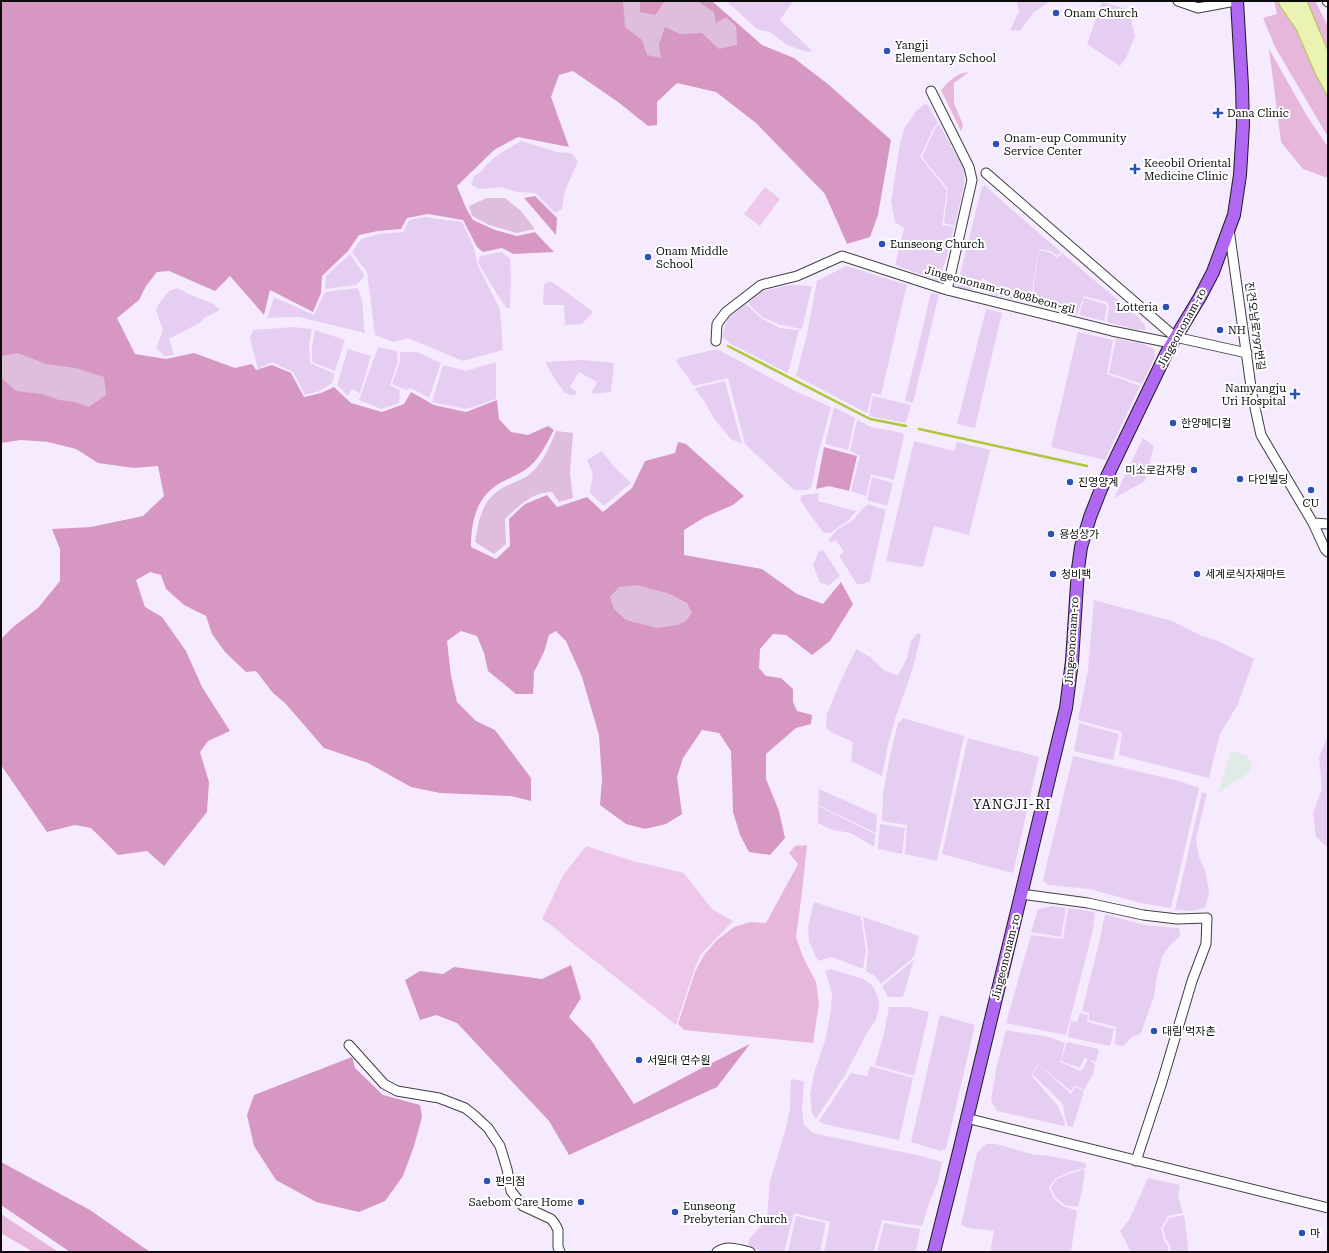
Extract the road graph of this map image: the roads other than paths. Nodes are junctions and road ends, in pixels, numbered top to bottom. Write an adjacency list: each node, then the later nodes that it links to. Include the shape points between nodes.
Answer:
1 (1178, 1): 2 (street, via 1198,8)
2 (1236, 1): 5 (main road, Jingeononam-ro, via 1243,125 1239,181)
3 (931, 91): 6 (street, via 969,166 972,180)
4 (986, 173): 7 (street)
5 (1230, 229): 7 (main road, Jingeononam-ro, via 1210,278); 9 (street, 진건오남로797번길)
6 (947, 290): 7 (street, Jingeononam-ro 808beon-gil, via 1112,331); 8 (street, Jingeononam-ro 808beon-gil, via 842,256 797,276 761,285 726,312 717,324)
7 (1173, 340): 9 (street, Jingeononam-ro 808beon-gil); 13 (main road, Jingeononam-ro, via 1102,489 1081,547 1066,708)
8 (716, 341)
9 (1248, 353): 10 (street, 진건오남로797번길, via 1252,394 1262,435)
10 (1313, 523): 11 (street); 12 (street, 진건오남로797번길, via 1324,549)
11 (1328, 524)
12 (1328, 552)
13 (1021, 894): 15 (main road, Jingeononam-ro); 16 (street, via 1088,903 1143,915 1177,919 1207,918 1206,944)
14 (349, 1045): 18 (street, via 384,1084 397,1091 451,1102 465,1108 479,1119 500,1146 510,1191 524,1206 551,1219 558,1230)
15 (966, 1118): 16 (street); 21 (main road, Jingeononam-ro)
16 (1136, 1161): 17 (street)
17 (1328, 1208)
18 (560, 1252)
19 (717, 1252): 20 (street, via 734,1248)
20 (750, 1252)
21 (934, 1252)

